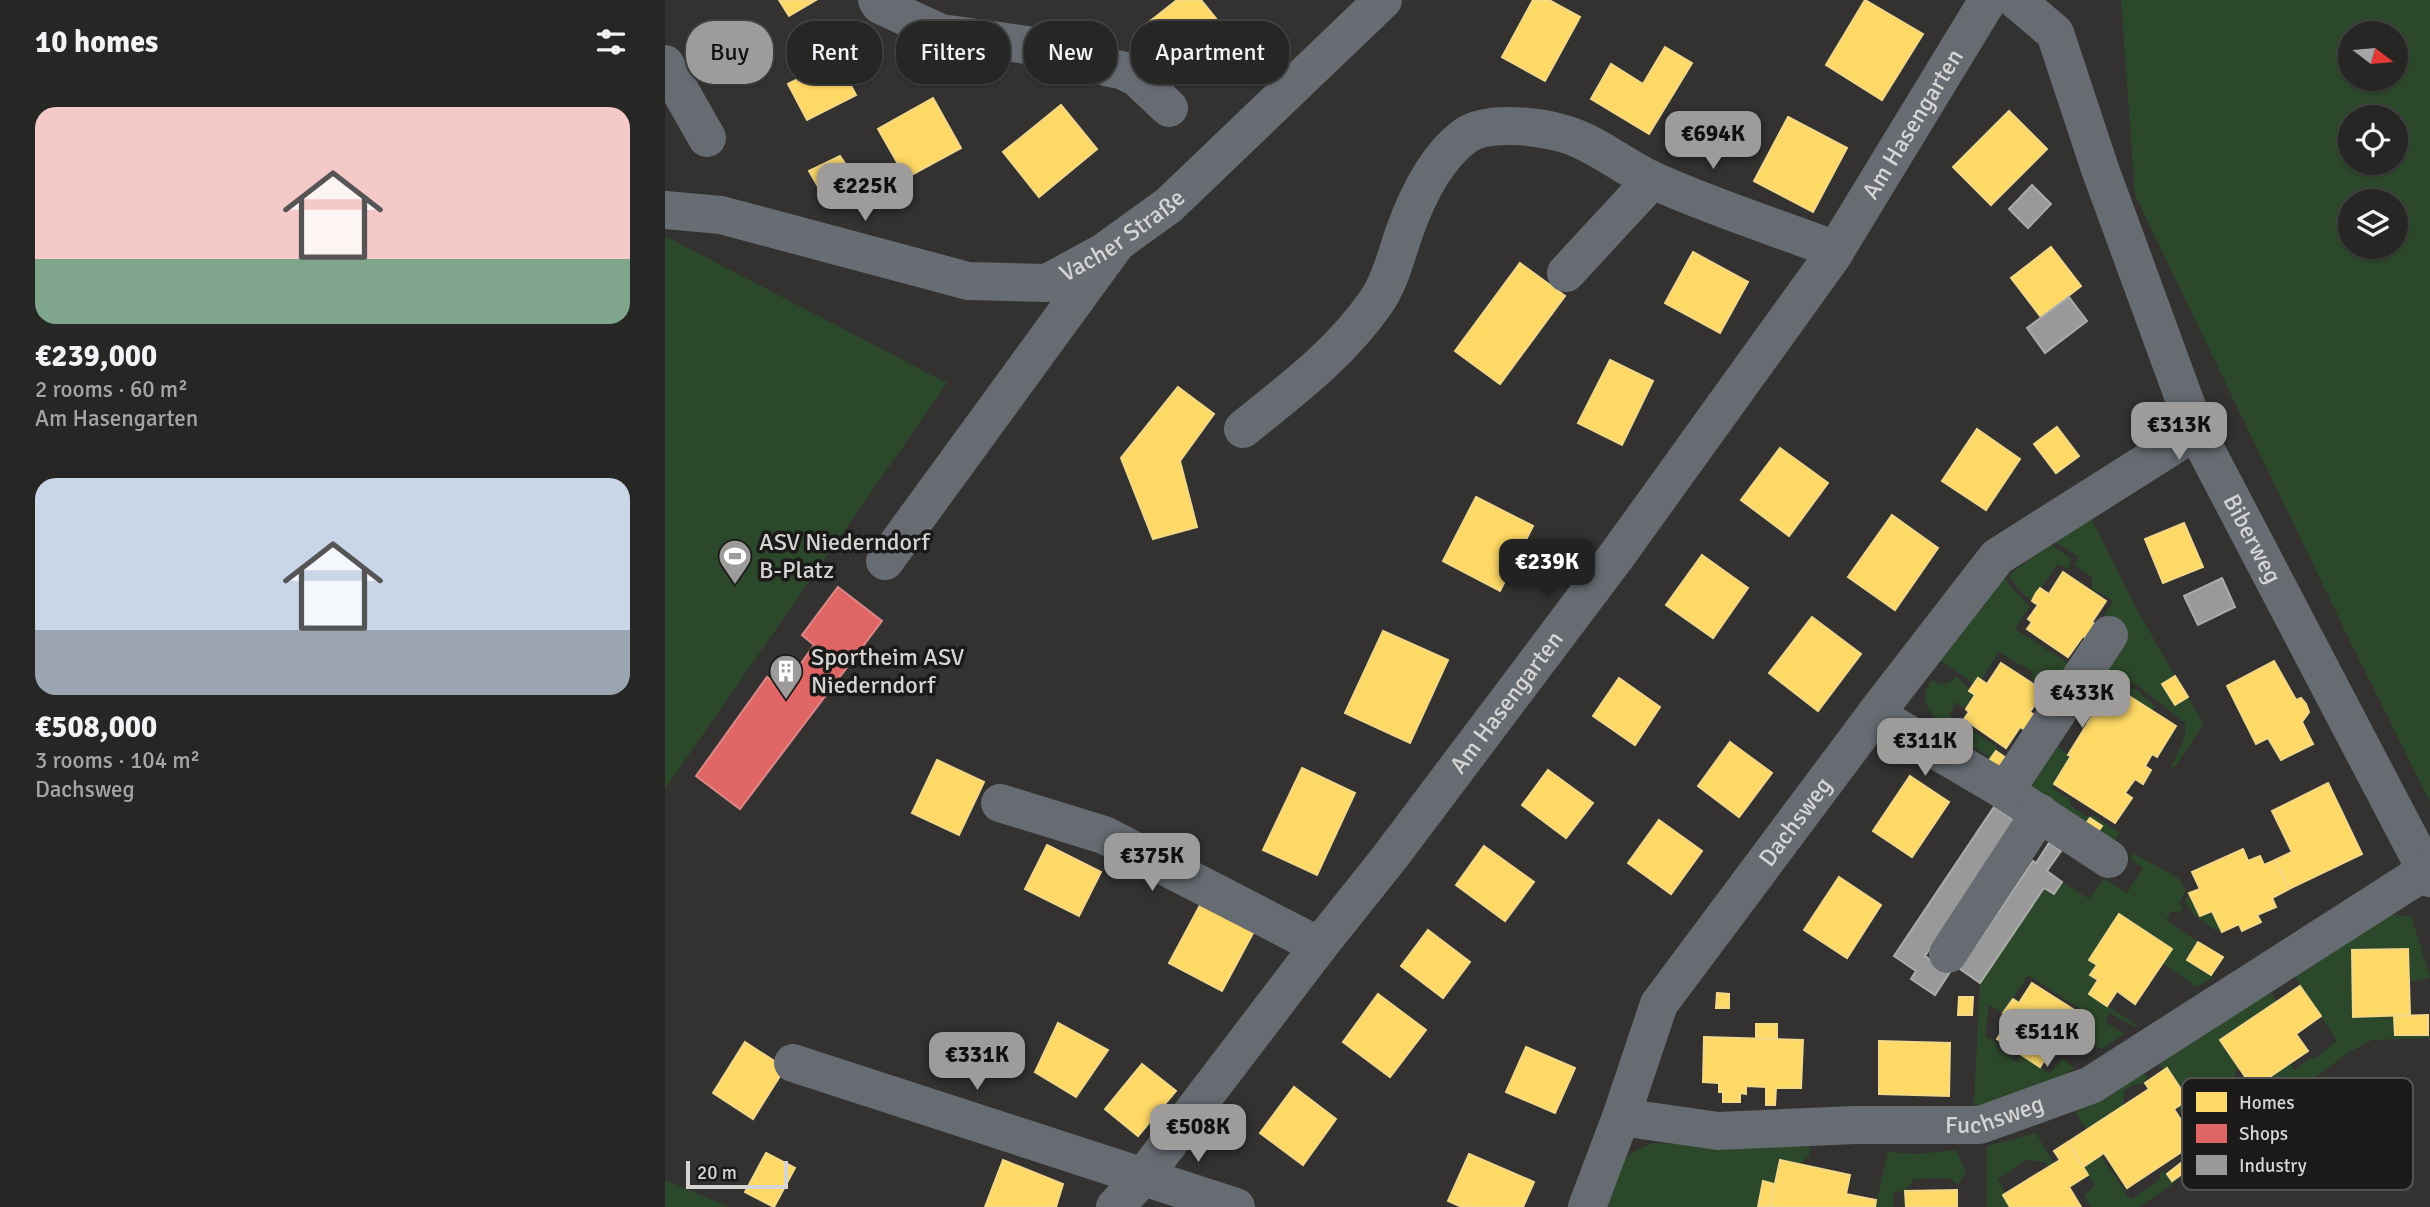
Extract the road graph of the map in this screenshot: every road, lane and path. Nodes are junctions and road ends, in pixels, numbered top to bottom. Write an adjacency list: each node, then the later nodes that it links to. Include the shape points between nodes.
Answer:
1 (877, 0): 6 (street, via 941,33 1091,54 1106,67 1136,77)
2 (1383, 0): 10 (main road, Vacher Straße, via 1169,205)
3 (1988, 0): 11 (street, Am Hasengarten)
4 (2016, 0): 14 (street, Biberweg, via 2055,33)
5 (665, 64): 7 (street)
6 (1169, 108)
7 (708, 138)
8 (1652, 180): 11 (street); 12 (street); 13 (street, via 1570,135 1499,125 1467,134 1429,178 1379,298 1358,327 1326,362)
9 (665, 210): 10 (main road, Vacher Straße, via 721,215 968,281 1047,283)
10 (1116, 244): 15 (street)
11 (1836, 250): 23 (street, Am Hasengarten, via 1615,558)
12 (1566, 273)
13 (1243, 429)
14 (2196, 431): 17 (street, Dachsweg, via 1997,557); 22 (street, Biberweg)
15 (885, 561)
16 (2109, 635): 18 (street)
17 (1876, 715): 18 (street); 26 (street, Dachsweg, via 1659,1004)
18 (2005, 791): 20 (street)
19 (1000, 803): 23 (street, via 1104,835)
20 (2040, 813): 21 (street); 24 (street)
21 (2109, 859)
22 (2428, 874): 26 (street, Fuchsweg, via 2091,1085 1980,1125 1718,1131)
23 (1318, 946): 27 (street, Am Hasengarten)
24 (1948, 954)
25 (793, 1063): 27 (street)
26 (1621, 1117): 30 (street, Dachsweg)
27 (1143, 1177): 28 (street, Am Hasengarten); 29 (street)
28 (1115, 1207)
29 (1236, 1207)
30 (1587, 1207)

